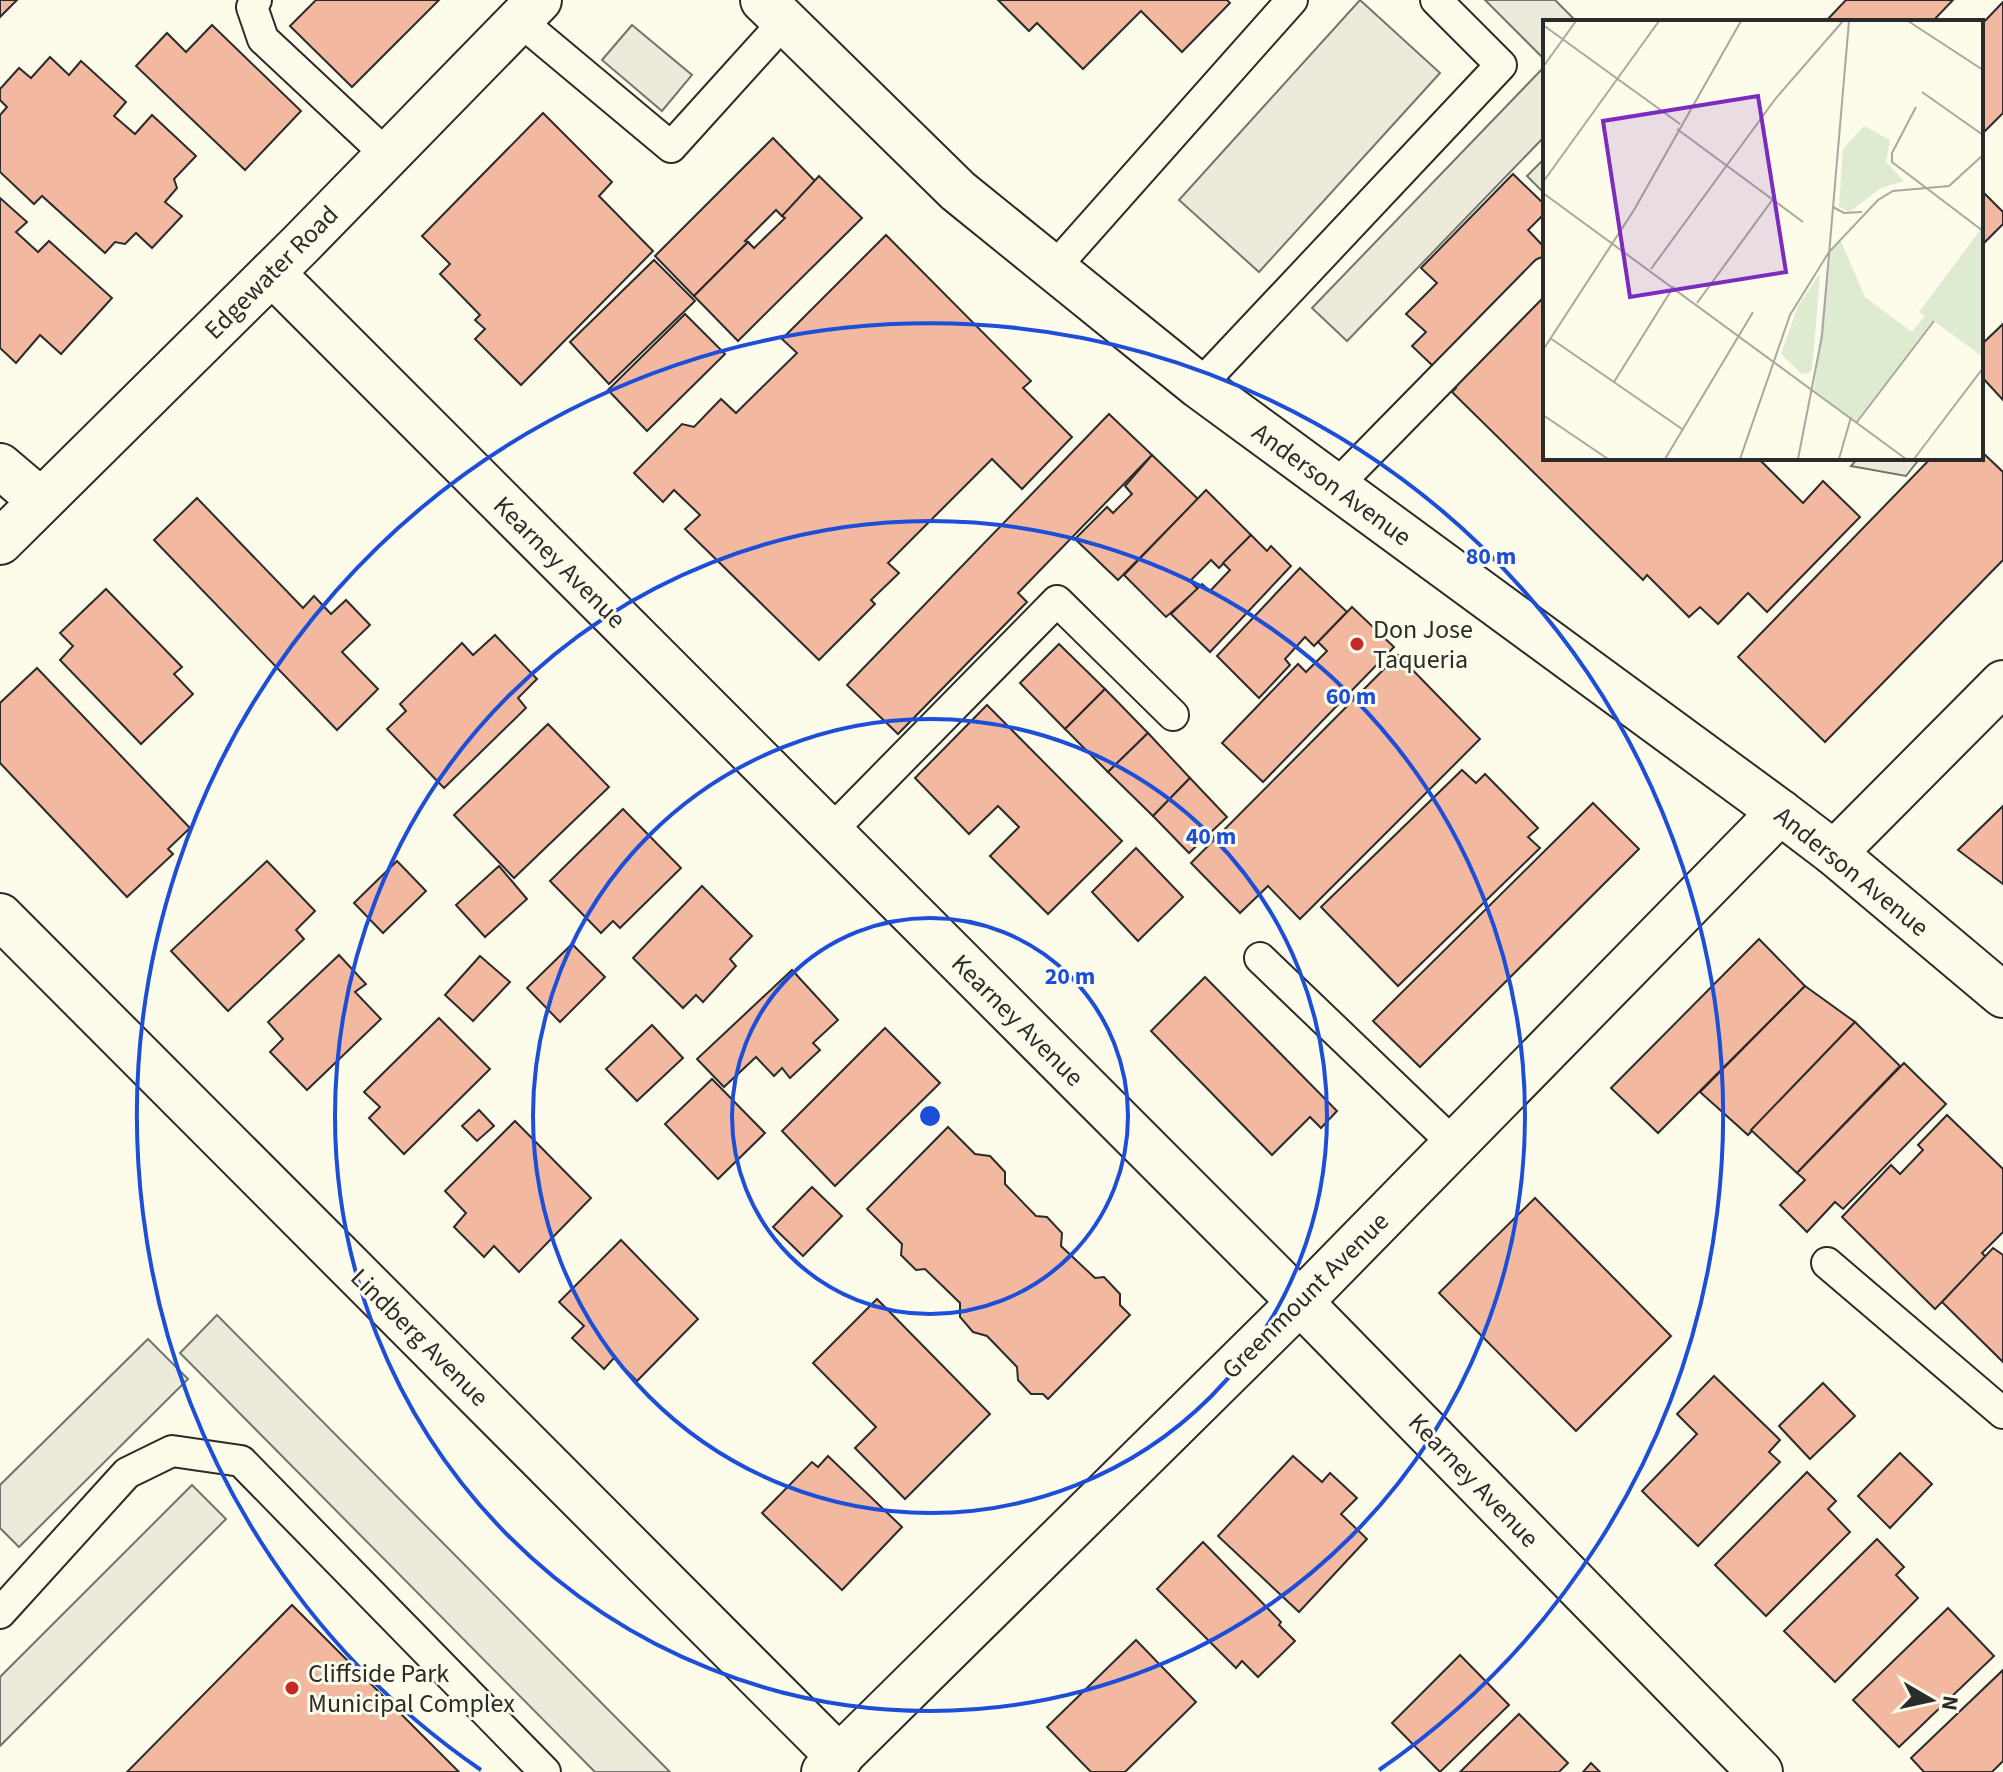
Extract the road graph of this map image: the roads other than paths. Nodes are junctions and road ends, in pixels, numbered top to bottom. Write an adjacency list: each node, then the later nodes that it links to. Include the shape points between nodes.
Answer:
1 (256, 0): 6 (lane, via 252,7 263,39)
2 (1292, 0): 7 (lane)
3 (1436, 0): 10 (lane, via 1501,65)
4 (529, 10): 5 (lane, via 671,147); 6 (street, Edgewater Road)
5 (774, 11): 7 (street, Anderson Avenue, via 958,191)
6 (387, 155): 8 (street, Edgewater Road)
7 (1054, 268): 10 (street, Anderson Avenue)
8 (272, 273): 13 (street, Edgewater Road); 18 (street, Kearney Avenue)
9 (1543, 275): 12 (lane)
10 (1199, 386): 12 (street, Anderson Avenue)
11 (0, 466): 13 (street)
12 (1336, 486): 17 (street, Anderson Avenue)
13 (40, 500): 14 (street, Edgewater Road)
14 (0, 542)
15 (2003, 683): 19 (street)
16 (1173, 715): 18 (lane, via 1057,601)
17 (1780, 812): 19 (street, Anderson Avenue); 23 (street, Greenmount Avenue)
18 (830, 832): 25 (street, Kearney Avenue)
19 (1834, 853): 22 (street, Anderson Avenue)
20 (0, 916): 28 (street, Lindberg Avenue)
21 (1260, 958): 23 (lane)
22 (2003, 995)
23 (1454, 1144): 25 (street, Greenmount Avenue)
24 (1827, 1263): 26 (lane)
25 (1300, 1302): 28 (street, Greenmount Avenue); 30 (street, Kearney Avenue)
26 (2003, 1413)
27 (0, 1613): 29 (lane, via 127,1473 172,1451 241,1461)
28 (832, 1765)
29 (545, 1772)
30 (1760, 1772)

